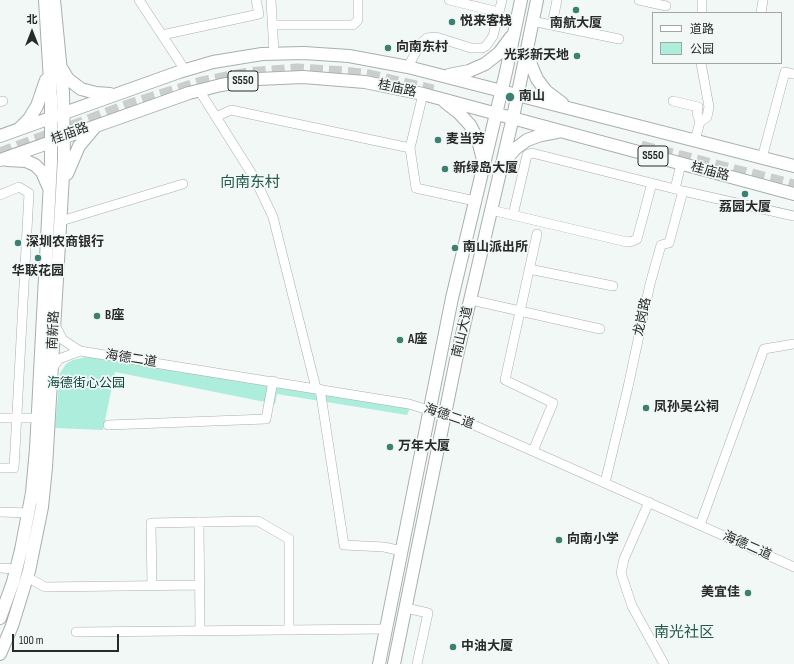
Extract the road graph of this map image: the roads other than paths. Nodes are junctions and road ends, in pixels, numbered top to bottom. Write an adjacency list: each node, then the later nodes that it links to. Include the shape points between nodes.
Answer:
1 (45, 0): 28 (main road, 南新路)
2 (54, 0): 29 (main road, 南新路)
3 (139, 0): 24 (street)
4 (256, 0): 24 (street, via 259,14)
5 (271, 0): 21 (street)
6 (358, 0): 21 (street, via 358,20 353,25)
7 (448, 0): 16 (street)
8 (502, 0): 16 (street)
9 (521, 0): 22 (main road, 南山大道)
10 (537, 0): 19 (main road, 南山大道)
11 (558, 0): 20 (street)
12 (639, 0): 15 (street)
13 (702, 0): 17 (street)
14 (763, 0): 18 (street)
15 (666, 6)
16 (499, 12): 30 (street, via 492,36 486,46 471,48 436,37 427,38 420,44)
17 (703, 12)
18 (761, 12)
19 (532, 21): 20 (street); 23 (main road, 南山大道)
20 (552, 24): 25 (street)
21 (273, 25): 26 (street)
22 (514, 31): 33 (main road, via 505,46 485,64 460,74); 35 (main road, 南山大道)
23 (530, 34): 38 (main road, 南山大道); 41 (main road, via 529,57 537,79 552,97)
24 (162, 35): 31 (street)
25 (619, 39)
26 (274, 53): 30 (main road, 桂庙路 / S550, via 334,54); 31 (main road, 桂庙路 / S550, via 230,58)
27 (701, 64): 47 (street, via 709,107 707,117)
28 (48, 66): 46 (main road, 南新路); 49 (main road, via 45,85 37,106 25,124)
29 (61, 66): 36 (main road, via 68,79 83,90 102,94); 42 (main road, 南新路)
30 (408, 67): 33 (main road, 桂庙路 / S550)
31 (185, 70): 36 (main road, 桂庙路 / S550)
32 (794, 74): 56 (street, via 785,72)
33 (442, 76): 35 (main road, 桂庙路 / S550)
34 (199, 90): 37 (main road, 桂庙路 / S550, via 258,79 303,77 365,82); 44 (street); 48 (main road, 桂庙路 / S550)
35 (502, 90): 38 (main road, 桂庙路 / S550); 43 (main road, 南山大道)
36 (119, 93): 42 (main road, 桂庙路 / S550)
37 (423, 94): 39 (main road, 桂庙路 / S550); 55 (street)
38 (518, 94): 41 (main road, 桂庙路 / S550); 45 (main road, 南山大道)
39 (439, 98): 43 (main road, 桂庙路 / S550); 58 (main road, via 470,125 479,144)
40 (673, 101): 47 (street, via 698,107)
41 (572, 108): 53 (main road, 桂庙路 / S550)
42 (64, 113): 46 (main road, 桂庙路 / S550); 52 (main road, 南新路)
43 (496, 113): 45 (main road, 桂庙路 / S550); 58 (main road, 南山大道)
44 (216, 116): 55 (street, via 231,110); 85 (street, via 255,179 273,216)
45 (513, 117): 50 (main road, 桂庙路 / S550); 60 (main road, 南山大道)
46 (51, 118): 49 (main road, 桂庙路 / S550); 54 (main road, 南新路)
47 (700, 122): 53 (street)
48 (99, 123): 52 (main road, 桂庙路 / S550); 68 (main road, via 86,136 75,154)
49 (12, 132): 51 (main road, 桂庙路 / S550)
50 (562, 132): 59 (main road, 桂庙路 / S550); 60 (main road, via 548,133 527,140 515,149)
51 (0, 136)
52 (64, 136): 54 (main road, 桂庙路 / S550); 68 (main road, 南新路)
53 (695, 140): 56 (main road, 桂庙路 / S550)
54 (51, 141): 57 (main road, 桂庙路 / S550); 67 (main road, 南新路)
55 (410, 148): 69 (street, via 416,188)
56 (762, 158): 61 (main road, 桂庙路 / S550)
57 (0, 161): 67 (main road, via 20,160 35,166 44,176)
58 (484, 164): 69 (main road, 南山大道)
59 (681, 164): 64 (street, 龙岗路); 65 (main road, 桂庙路 / S550)
60 (501, 166): 70 (main road, 南山大道)
61 (794, 166)
62 (652, 183): 64 (street); 71 (street, via 637,239 633,242); 71 (street, via 532,153 527,156)
63 (183, 184): 73 (street)
64 (679, 190): 72 (street); 94 (street, 龙岗路, via 669,243 661,245 650,284)
65 (794, 194)
66 (0, 195): 89 (street, via 19,187 29,193)
67 (49, 195): 90 (main road, 南新路)
68 (62, 195): 73 (main road, 南新路)
69 (475, 200): 86 (main road, 南山大道)
70 (491, 210): 71 (street); 77 (main road, 南山大道)
71 (513, 214)
72 (794, 216)
73 (61, 221): 79 (main road, 南新路)
74 (537, 234): 75 (street)
75 (529, 269): 76 (street); 78 (street)
76 (613, 286)
77 (471, 300): 78 (street); 87 (main road, 南山大道)
78 (520, 312): 80 (street); 92 (street, via 505,380 553,403)
79 (54, 324): 82 (street, 海德二道, via 64,340); 83 (main road, 南新路)
80 (600, 329)
81 (794, 344): 99 (street, via 764,349)
82 (80, 351): 83 (street, 海德二道, via 59,359); 84 (street, 海德二道)
83 (52, 369): 104 (main road, 南新路, via 43,500)
84 (273, 381): 85 (street, 海德二道); 91 (street, via 266,419)
85 (318, 388): 86 (street, 海德二道); 100 (street, via 344,545 384,547)
86 (429, 410): 87 (street, 海德二道); 100 (main road, 南山大道)
87 (445, 415): 92 (street, 海德二道); 107 (main road, 南山大道)
88 (0, 418): 89 (street)
89 (18, 418): 90 (street); 93 (street, via 14,468)
90 (38, 418): 97 (main road, 南新路, via 34,482)
91 (108, 425)
92 (533, 451): 94 (street, 海德二道)
93 (0, 468)
94 (605, 483): 95 (street, 海德二道)
95 (649, 502): 99 (street, 海德二道); 117 (street, via 624,559 621,573 632,606)
96 (0, 512): 97 (street)
97 (29, 513): 103 (main road, 南新路)
98 (199, 522): 105 (street); 106 (street, via 151,523); 109 (street, via 258,521 289,540)
99 (700, 525): 101 (street, 海德二道)
100 (402, 551): 110 (main road, 南山大道)
101 (794, 567)
102 (0, 568): 103 (street)
103 (16, 569): 108 (main road, 南新路)
104 (27, 578): 106 (street, via 45,588); 113 (main road, 南新路)
105 (199, 585): 106 (street); 111 (street)
106 (152, 586)
107 (406, 608): 115 (main road, 南山大道); 116 (street, via 428,613)
108 (0, 618)
109 (289, 629): 110 (street); 111 (street)
110 (387, 629): 114 (main road, 南山大道)
111 (200, 630): 112 (street)
112 (76, 632)
113 (0, 654)
114 (379, 664)
115 (394, 664)
116 (417, 664)
117 (664, 664)

